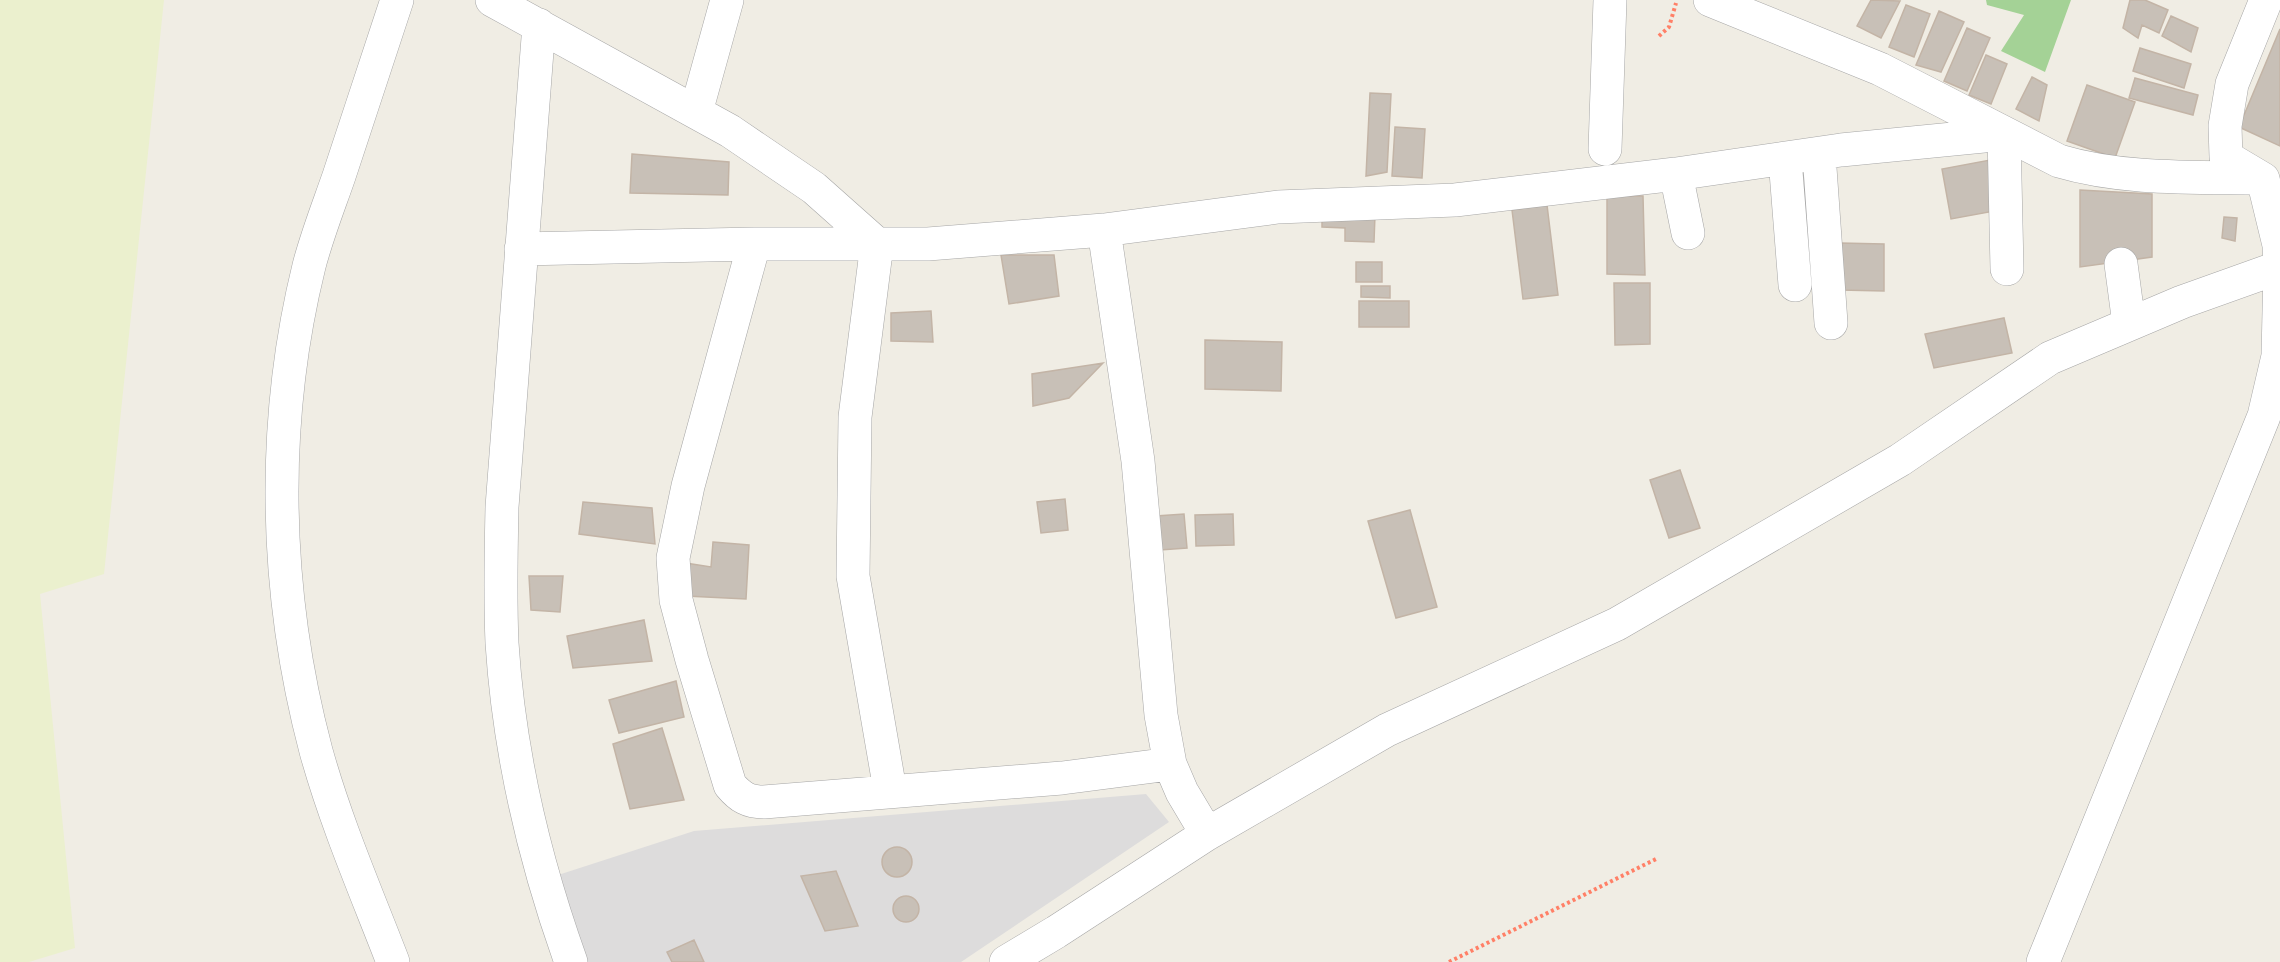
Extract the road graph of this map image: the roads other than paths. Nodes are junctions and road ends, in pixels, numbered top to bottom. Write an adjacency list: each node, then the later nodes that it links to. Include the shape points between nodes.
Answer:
1 (397, 0): 29 (street, via 310,264 288,385 282,508 291,631 316,751 334,811)
2 (492, 0): 7 (street)
3 (727, 0): 8 (street)
4 (1610, 0): 10 (street)
5 (1710, 0): 9 (street, via 1880,69)
6 (2265, 0): 14 (street, via 2232,84 2225,126 2226,157)
7 (539, 25): 8 (street); 19 (street)
8 (696, 112): 18 (street, via 814,188)
9 (2004, 135): 11 (street); 14 (street, via 2079,167 2156,176); 22 (street)
10 (1605, 149)
11 (1819, 154): 12 (street); 24 (street)
12 (1785, 159): 13 (street); 23 (street)
13 (1676, 174): 15 (street, via 1455,200 1278,207); 16 (street)
14 (2263, 179): 21 (street)
15 (1104, 231): 18 (street); 26 (street, via 1138,461 1161,715)
16 (1688, 233)
17 (754, 244): 18 (street); 19 (street); 27 (street, via 688,486 673,558 676,600 730,785 739,796 764,802)
18 (877, 244): 27 (street, via 855,417 853,576)
19 (521, 249): 30 (street, via 502,507 502,644 509,712 534,847)
20 (2121, 264): 25 (street)
21 (2280, 267): 25 (street); 32 (street, via 2278,356 2264,416)
22 (2007, 269)
23 (1795, 285)
24 (1831, 323)
25 (2129, 324): 28 (street, via 2050,358 1900,460 1617,624 1387,729)
26 (1170, 764): 27 (street, via 1062,778); 28 (street)
27 (890, 790)
28 (1208, 834): 31 (street)
29 (393, 962)
30 (571, 962)
31 (1006, 962)
32 (2043, 962)

